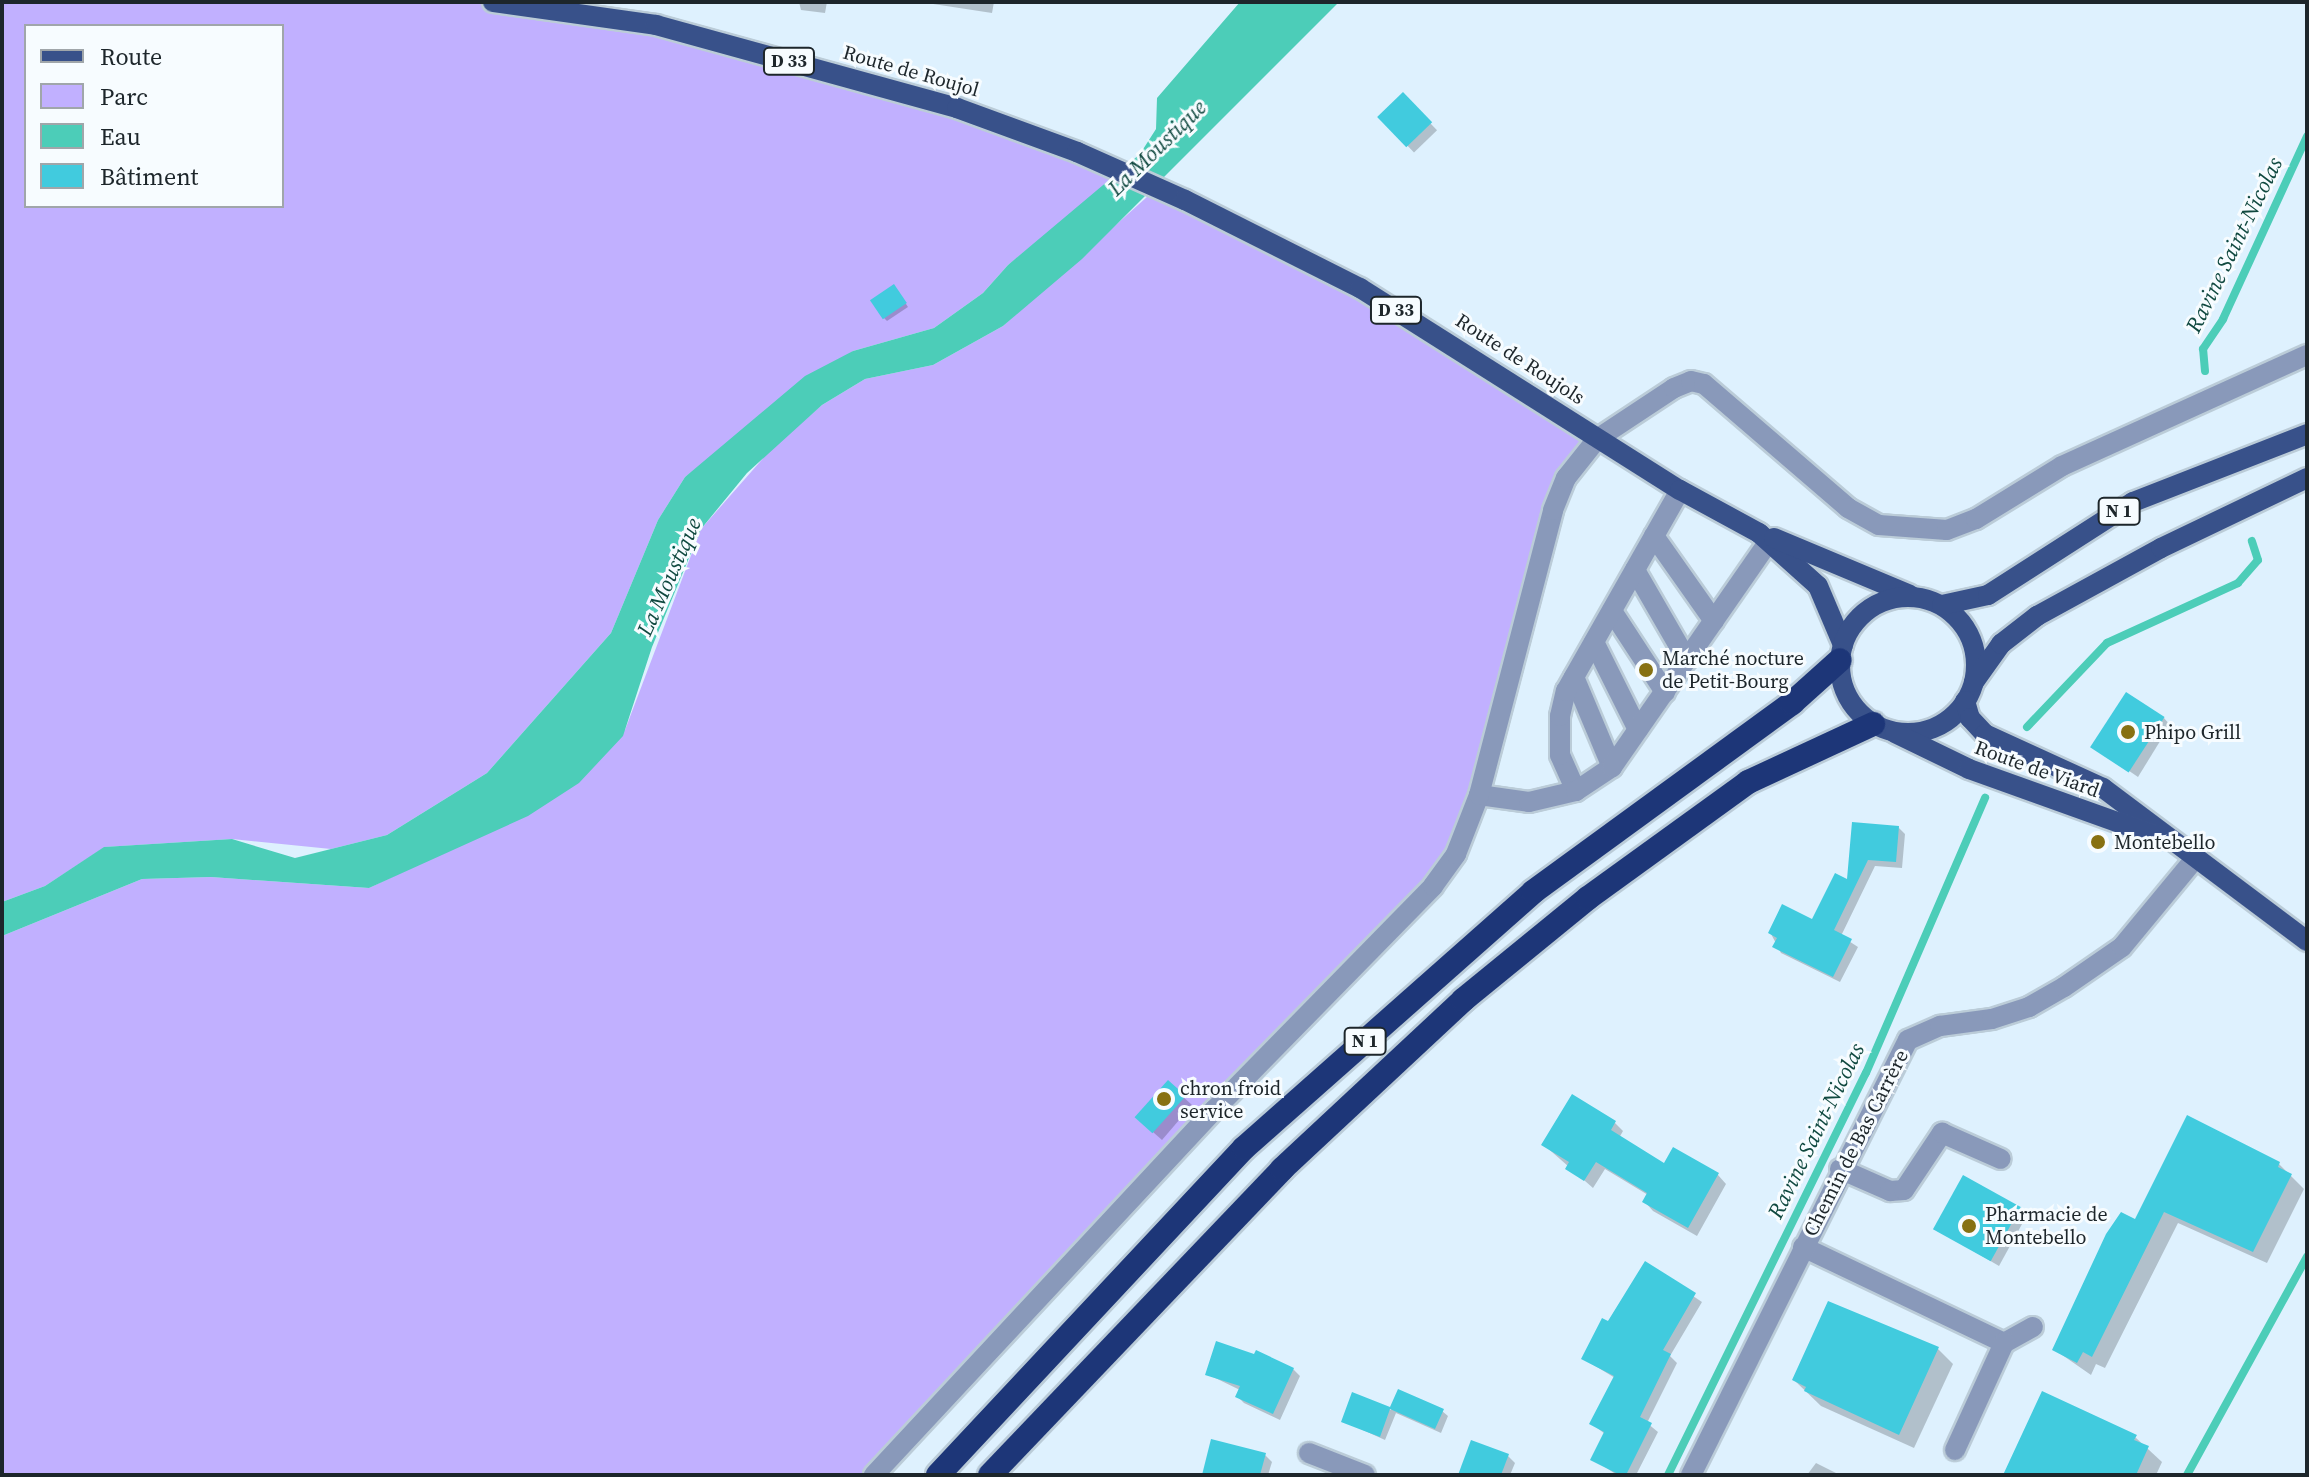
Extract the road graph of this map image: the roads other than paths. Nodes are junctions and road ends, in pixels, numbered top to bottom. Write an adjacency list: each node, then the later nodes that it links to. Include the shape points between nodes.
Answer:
1 (493, 2): 2 (main road, Route de Roujol / D 33, via 656,25 957,108)
2 (1077, 152): 5 (main road, Route de Roujols / D 33, via 1360,288)
3 (2307, 355): 5 (street, via 2062,466 1976,519 1947,530 1879,525 1848,508 1704,384 1691,381 1674,388)
4 (2307, 434): 12 (main road, N 1, via 2133,502 1988,595)
5 (1597, 439): 7 (main road, Route de Roujols / D 33); 26 (street, via 1566,478 1553,510)
6 (2307, 478): 19 (main road, N 1, via 2161,548 2037,616 2001,644)
7 (1680, 490): 8 (street); 9 (main road, Route de Roujols / D 33)
8 (1654, 536): 10 (street); 14 (street)
9 (1764, 537): 11 (main road, Route de Roujols / D 33); 14 (street); 16 (main road, Route de Roujols / D 33, via 1818,586)
10 (1635, 570): 13 (street); 17 (street)
11 (1913, 596): 12 (main road, N 1); 16 (main road, N 1, via 1869,608)
12 (1942, 605): 19 (main road, via 1966,630 1976,664)
13 (1612, 611): 15 (street); 20 (street)
14 (1714, 621): 17 (street)
15 (1594, 642): 18 (street); 23 (street)
16 (1841, 653): 22 (main road, via 1844,690); 38 (highway, N 1, via 1792,703 1533,892 1244,1148)
17 (1687, 660): 20 (street)
18 (1574, 677): 24 (street); 25 (street, via 1560,716 1560,755)
19 (1974, 682): 21 (main road, N 1)
20 (1665, 692): 23 (street)
21 (1965, 701): 22 (main road, N 1, via 1933,728); 27 (main road, Route de Viard, via 1970,718 1985,734 2103,788)
22 (1882, 727): 27 (main road, Route de Viard, via 1969,769); 39 (highway, N 1, via 1748,782 1600,889 1463,1000 1261,1190)
23 (1638, 730): 24 (street)
24 (1612, 767): 25 (street)
25 (1576, 791): 26 (street, via 1529,802)
26 (1479, 795): 37 (street, via 1456,854 1433,886 1215,1109)
27 (2170, 842): 28 (main road, Route de Viard)
28 (2194, 860): 29 (main road, Route de Viard); 31 (street, Chemin de Bas Carrère, via 2122,947 2064,987 2029,1007 1992,1019 1940,1026 1908,1040)
29 (2307, 941)
30 (2001, 1159): 31 (street, via 1942,1133 1904,1190 1890,1191)
31 (1840, 1169): 32 (street, Chemin de Bas Carrère)
32 (1803, 1247): 34 (street); 41 (street, Chemin de Bas Carrère)
33 (2033, 1327): 34 (street)
34 (2004, 1343): 35 (street)
35 (1955, 1450)
36 (1309, 1453): 40 (street)
37 (874, 1475)
38 (938, 1475)
39 (990, 1475)
40 (1365, 1475)
41 (1691, 1475)

